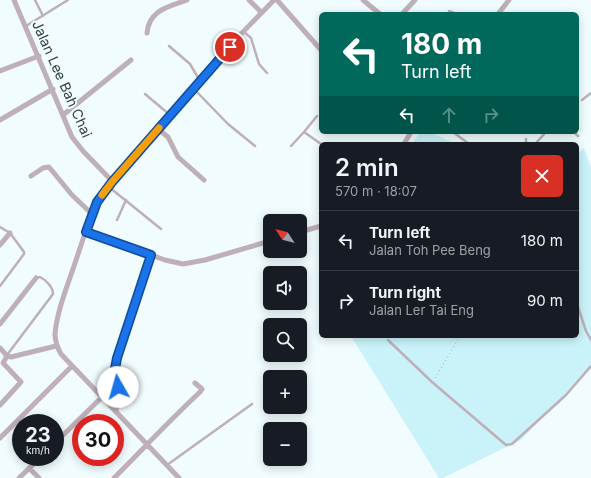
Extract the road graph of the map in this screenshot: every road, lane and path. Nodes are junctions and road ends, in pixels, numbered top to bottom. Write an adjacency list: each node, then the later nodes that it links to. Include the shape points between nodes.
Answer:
1 (14, 0): 18 (street, Jalan Lee Bah Chai)
2 (36, 0): 17 (lane)
3 (68, 0): 17 (lane)
4 (187, 0): 20 (street, via 155,14)
5 (249, 0): 12 (street)
6 (274, 0): 12 (street)
7 (277, 0): 22 (street)
8 (363, 0): 13 (street)
9 (415, 0): 14 (street)
10 (509, 0): 16 (street)
11 (449, 11): 15 (lane)
12 (261, 12): 19 (street)
13 (378, 12)
14 (404, 12)
15 (452, 12)
16 (500, 12)
17 (43, 16): 18 (lane)
18 (25, 26): 23 (street, Jalan Lee Bah Chai)
19 (244, 31): 26 (lane, via 251,38 259,64); 27 (street)
20 (147, 33)
21 (169, 46): 27 (lane, via 190,64)
22 (319, 48)
23 (38, 56): 25 (street); 29 (street, Jalan Lee Bah Chai)
24 (131, 60): 33 (street)
25 (0, 71)
26 (267, 73)
27 (201, 81): 28 (street)
28 (194, 89): 34 (street); 44 (lane, via 228,124)
29 (50, 90): 33 (street, Jalan Lee Bah Chai); 36 (street)
30 (591, 93): 32 (lane)
31 (145, 94): 34 (lane)
32 (582, 100)
33 (63, 115): 48 (street, Jalan Lee Bah Chai, via 77,145)
34 (170, 116): 37 (street)
35 (317, 116): 38 (lane)
36 (0, 120)
37 (158, 129): 47 (street, via 168,137 178,156); 48 (street)
38 (304, 132): 43 (lane); 45 (lane)
39 (456, 134): 41 (lane)
40 (544, 134): 42 (lane)
41 (466, 142)
42 (537, 142)
43 (319, 143)
44 (255, 146)
45 (291, 146)
46 (31, 176): 50 (street, via 49,167)
47 (204, 180)
48 (110, 184): 49 (lane); 50 (street)
49 (126, 200): 51 (lane); 54 (lane)
50 (92, 214): 56 (street)
51 (117, 220)
52 (0, 227): 57 (lane)
53 (319, 227): 55 (street)
54 (161, 229)
55 (307, 230)
56 (86, 232): 60 (street); 68 (street, via 60,310 55,334)
57 (10, 233): 59 (street); 62 (lane, via 24,254)
58 (263, 243): 60 (street, via 192,263 175,263)
59 (0, 245)
60 (151, 255): 78 (street, via 115,365 118,395)
61 (36, 278): 64 (street); 70 (lane, via 40,277 46,281 53,294)
62 (0, 286)
63 (579, 310): 67 (lane)
64 (0, 324)
65 (459, 338): 73 (path)
66 (388, 340): 73 (lane)
67 (591, 340)
68 (56, 346): 70 (street); 71 (street)
69 (0, 348): 70 (street)
70 (7, 356): 76 (street, via 3,363 22,382)
71 (72, 366): 75 (street); 80 (street)
72 (591, 366): 73 (lane, via 566,395 509,445 503,444)
73 (432, 382)
74 (196, 383): 83 (street, via 202,389 200,392)
75 (102, 397): 78 (street); 81 (street)
76 (0, 404)
77 (252, 404): 84 (lane)
78 (116, 412): 83 (street)
79 (0, 428): 80 (street)
80 (5, 433): 82 (street)
81 (64, 434)
82 (0, 438)
83 (147, 445): 84 (street); 88 (street)
84 (167, 465): 89 (street)
85 (29, 468): 86 (street); 87 (street)
86 (19, 478)
87 (39, 478)
88 (114, 478)
89 (179, 478)

